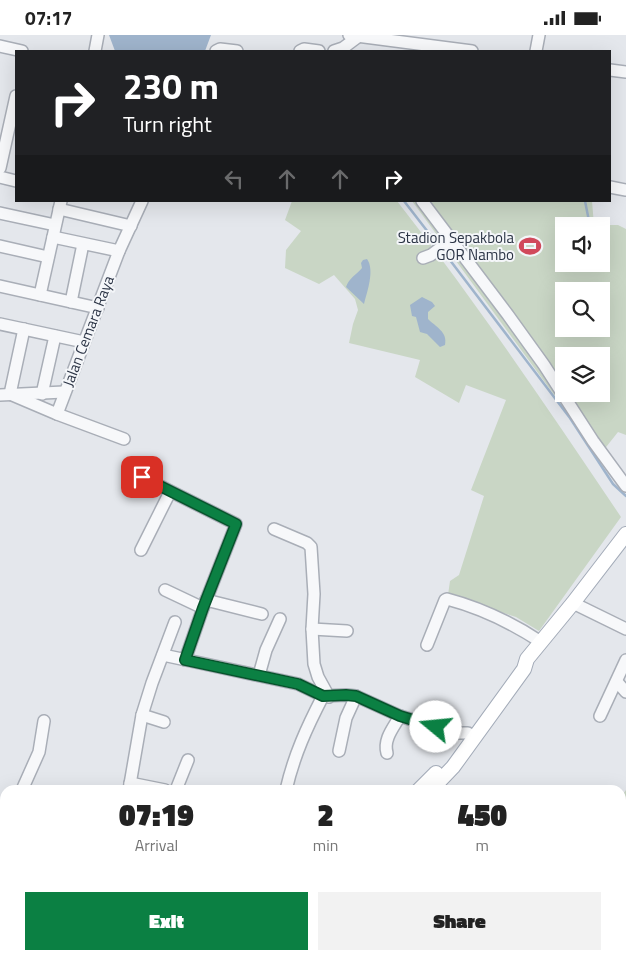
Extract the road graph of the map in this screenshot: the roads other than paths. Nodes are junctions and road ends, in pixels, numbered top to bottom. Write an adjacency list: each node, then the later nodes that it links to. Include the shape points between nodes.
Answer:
1 (98, 35): 7 (street)
2 (539, 35): 10 (street)
3 (354, 36): 4 (street); 8 (street)
4 (410, 43): 9 (street)
5 (0, 46): 6 (street)
6 (18, 50)
7 (95, 50)
8 (337, 50)
9 (464, 50)
10 (536, 50)
11 (611, 70): 12 (street)
12 (626, 72)
13 (15, 100): 14 (street)
14 (0, 167)
15 (0, 177): 16 (street)
16 (15, 181)
17 (611, 187): 18 (street)
18 (626, 190)
19 (142, 202): 24 (street, Jalan Cemara Raya)
20 (422, 202): 27 (street)
21 (60, 205): 23 (street); 24 (street)
22 (0, 213): 23 (street)
23 (55, 225): 25 (street)
24 (131, 226): 29 (street, Jalan Cemara Raya)
25 (53, 237): 26 (street); 30 (street)
26 (83, 244): 29 (street); 34 (street)
27 (444, 245): 31 (street); 46 (street, via 544,365)
28 (0, 246): 30 (street)
29 (119, 251): 35 (street, Jalan Cemara Raya)
30 (48, 257): 33 (street)
31 (423, 258)
32 (0, 286): 33 (street)
33 (40, 295): 34 (street)
34 (71, 302): 35 (street)
35 (98, 308): 39 (street, Jalan Cemara Raya)
36 (0, 324): 37 (street)
37 (24, 329): 38 (street); 42 (street)
38 (55, 336): 39 (street); 41 (street)
39 (84, 342): 40 (street, Jalan Cemara Raya)
40 (64, 392): 41 (street); 43 (street, Jalan Cemara Raya)
41 (42, 394): 42 (street)
42 (5, 395): 43 (street)
43 (57, 414): 44 (street)
44 (124, 439)
45 (142, 477): 47 (street)
46 (626, 485)
47 (170, 492): 50 (street); 53 (street, via 236,524)
48 (274, 529): 57 (street, via 311,547)
49 (626, 534): 52 (main road)
50 (141, 550)
51 (165, 589): 53 (street)
52 (573, 603): 58 (street); 60 (main road)
53 (204, 604): 54 (street); 64 (street)
54 (262, 614)
55 (280, 619): 66 (street, via 266,649)
56 (175, 622): 62 (street)
57 (312, 629): 59 (street); 69 (street, via 314,663)
58 (626, 629)
59 (347, 631)
60 (541, 642): 61 (street, via 488,612 447,599); 63 (main road)
61 (427, 645)
62 (163, 655): 64 (street); 71 (street)
63 (527, 659): 76 (main road, via 518,663); 80 (main road, via 524,669)
64 (185, 660): 66 (street)
65 (626, 660): 67 (street)
66 (259, 675): 69 (street, via 298,684)
67 (617, 682): 68 (street); 73 (street)
68 (626, 692)
69 (326, 696): 70 (street); 84 (street, via 306,730)
70 (356, 696): 72 (street); 77 (street, via 346,718)
71 (142, 715): 75 (street); 82 (street)
72 (400, 716): 76 (street, via 454,733); 78 (street, via 387,740)
73 (600, 716)
74 (44, 721): 81 (street, via 39,752)
75 (164, 722)
76 (468, 733): 80 (main road)
77 (340, 751)
78 (387, 753)
79 (188, 759): 83 (street)
80 (450, 764): 85 (main road); 86 (main road)
81 (24, 785)
82 (130, 785)
83 (178, 785)
84 (287, 785)
85 (425, 785)
86 (435, 785)

